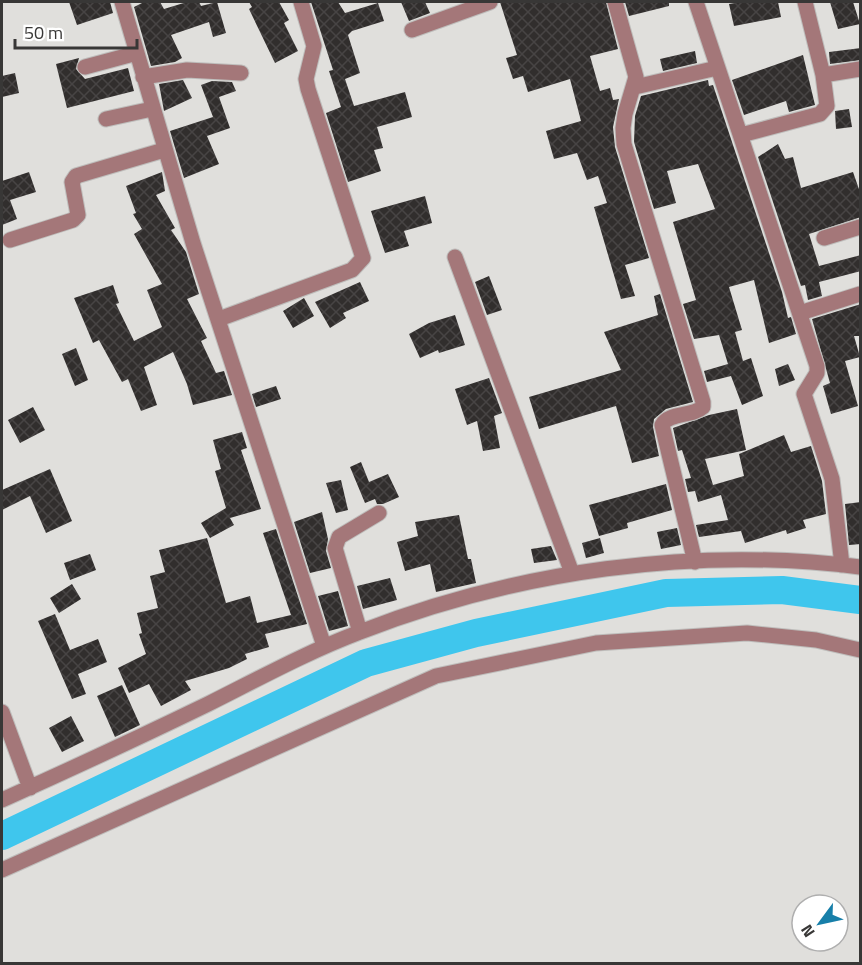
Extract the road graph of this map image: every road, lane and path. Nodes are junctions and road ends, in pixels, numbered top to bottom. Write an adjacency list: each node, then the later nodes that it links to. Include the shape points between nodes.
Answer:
1 (122, 2): 8 (street)
2 (301, 2): 26 (street, via 314,46 306,79 308,89 363,258 352,270)
3 (490, 2): 7 (street)
4 (615, 2): 15 (street, via 636,77)
5 (696, 2): 10 (street)
6 (805, 2): 13 (street)
7 (412, 30)
8 (137, 53): 9 (street); 14 (street)
9 (85, 67)
10 (717, 68): 15 (street); 18 (street)
11 (861, 69): 13 (street)
12 (242, 73): 14 (street, via 187,70)
13 (824, 75): 18 (street, via 827,106 820,114)
14 (143, 77): 16 (street)
15 (635, 87): 28 (street, via 622,128 624,144 703,402 697,412 666,419 662,425)
16 (152, 109): 17 (street); 19 (street)
17 (106, 119)
18 (741, 135): 25 (street)
19 (164, 150): 22 (street, via 76,176 72,182 78,215 74,220); 26 (street)
20 (861, 227): 21 (street)
21 (824, 238)
22 (10, 240)
23 (455, 257): 31 (street)
24 (861, 294): 25 (street)
25 (800, 314): 29 (street, via 817,373 807,387 806,403 832,479)
26 (219, 319): 33 (street)
27 (379, 513): 32 (street, via 339,537 335,548)
28 (695, 561): 29 (street); 31 (street)
29 (842, 565): 30 (street)
30 (861, 567)
31 (572, 573): 32 (street, via 463,598)
32 (360, 632): 33 (street)
33 (324, 646): 36 (street)
34 (861, 650): 38 (street, via 816,640 747,633 596,643 436,676)
35 (2, 712): 36 (street)
36 (30, 788): 37 (street)
37 (2, 801)
38 (2, 870)

